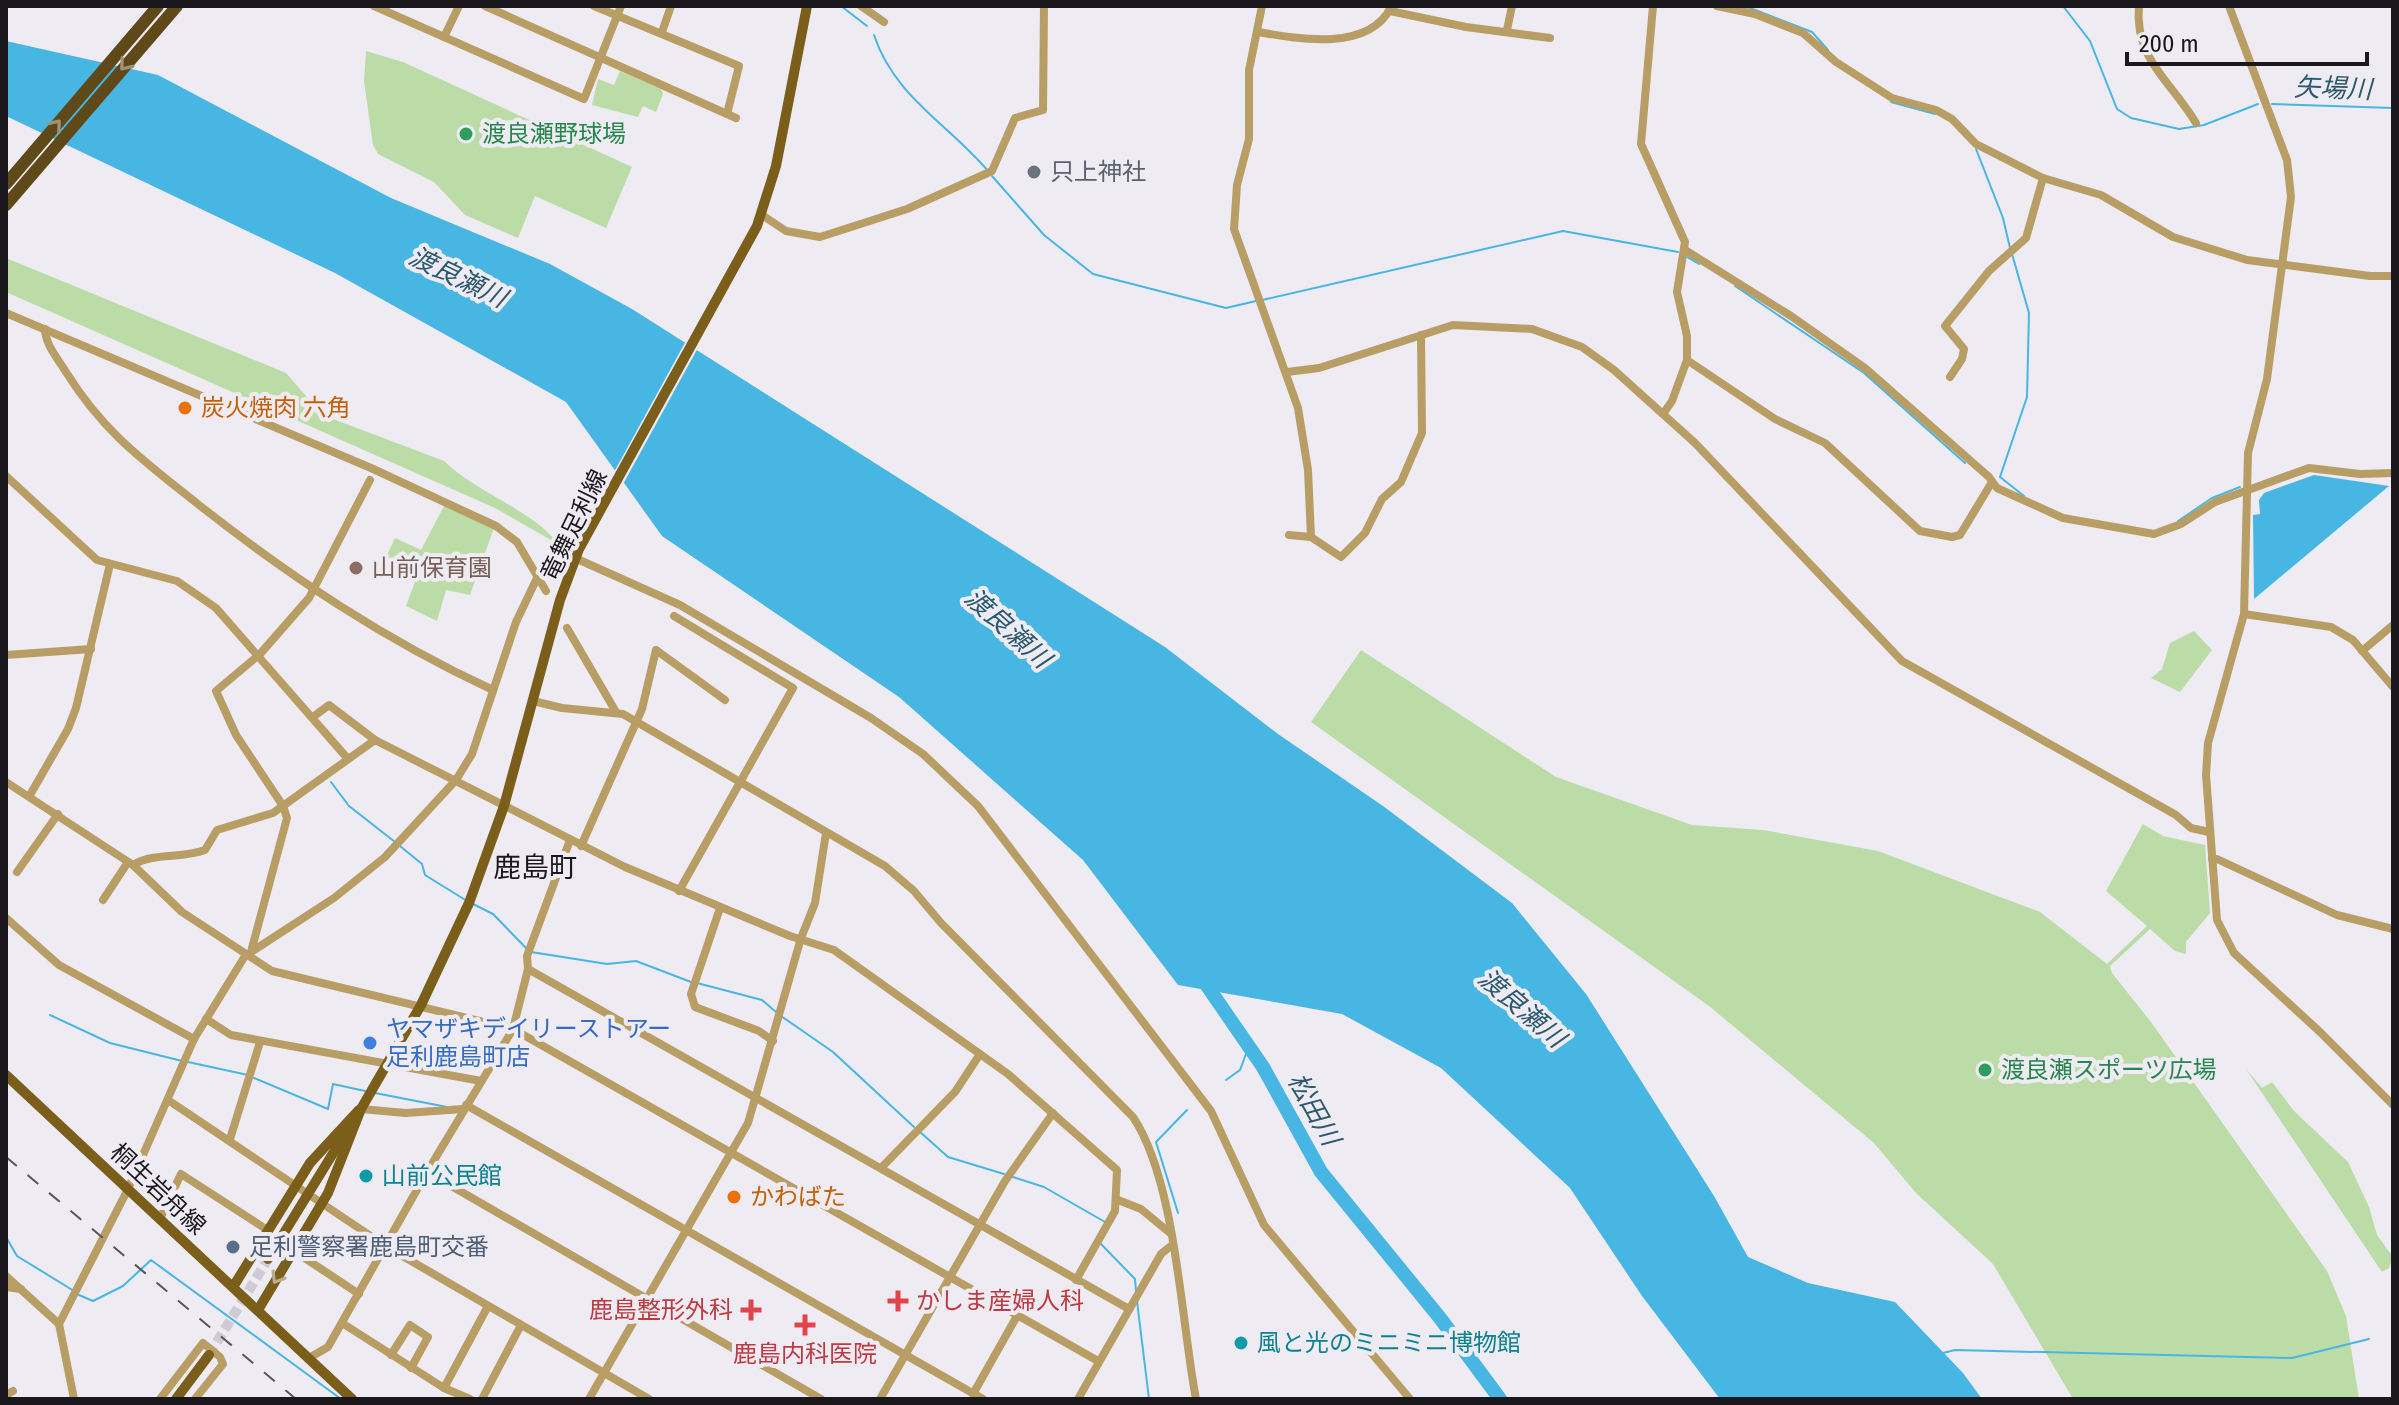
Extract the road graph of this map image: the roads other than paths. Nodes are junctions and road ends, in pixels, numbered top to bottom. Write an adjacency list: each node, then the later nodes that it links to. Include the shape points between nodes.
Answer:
1 (158, 6): 31 (highway, one-way to 1)
2 (177, 6): 32 (highway, one-way to 32)
3 (374, 6): 24 (street)
4 (459, 6): 24 (street)
5 (485, 6): 26 (street)
6 (594, 6): 19 (street)
7 (621, 6): 19 (street)
8 (671, 6): 22 (street)
9 (807, 6): 33 (main road, 竜舞足利線, via 776,166)
10 (861, 6): 20 (street)
11 (1044, 6): 33 (street, via 1043,110 1015,118 992,171 907,209 820,237)
12 (1262, 6): 23 (street)
13 (1512, 6): 21 (street)
14 (1653, 6): 34 (street, via 1641,144)
15 (1717, 6): 30 (street, via 1803,33 1892,98 1936,110 1976,144)
16 (2139, 6): 29 (street, via 2141,46)
17 (2229, 6): 35 (street, via 2291,178)
18 (1391, 8): 21 (street, via 1466,27); 23 (street, via 1375,26 1355,35 1298,39)
19 (617, 16): 22 (street); 26 (street)
20 (884, 22)
21 (1507, 30): 25 (street)
22 (662, 32): 27 (street, via 739,66)
23 (1258, 32): 41 (street, via 1249,70 1249,139 1237,185 1234,229)
24 (444, 37): 26 (street, via 581,98)
25 (1550, 38)
26 (601, 57): 27 (street)
27 (727, 114): 28 (street)
28 (736, 118)
29 (2196, 123)
30 (2043, 178): 35 (street, via 2101,195 2200,247); 42 (street, via 2026,238 1989,271 1945,326 1964,349)
31 (6, 184)
32 (6, 205)
33 (760, 220): 51 (main road, 竜舞足利線)
34 (1685, 250): 40 (street, via 1677,292); 47 (street, via 1865,368)
35 (2282, 265): 36 (street); 48 (street)
36 (2393, 276)
37 (6, 313): 38 (street)
38 (45, 329): 53 (street, via 496,526 517,542); 55 (street, via 75,387 110,433)
39 (1421, 335): 41 (street, via 1319,368); 43 (street, via 1453,325 1532,329 1582,347); 50 (street, via 1422,433 1401,482 1382,499 1365,533 1341,557)
40 (1687, 360): 43 (street); 47 (street, via 1775,419 1825,443 1920,531 1960,535)
41 (1287, 372): 50 (street, via 1305,455)
42 (1950, 377)
43 (1663, 414): 80 (street, via 1902,661 2191,828)
44 (2393, 473): 48 (street, via 2309,468)
45 (6, 476): 52 (street, via 97,560)
46 (370, 480): 55 (street)
47 (1992, 482): 48 (street, via 2063,518 2154,534)
48 (2245, 491): 56 (street)
49 (1289, 535): 50 (street)
50 (1311, 537)
51 (577, 553): 67 (main road, 竜舞足利線); 167 (street, via 669,599 871,718 923,754 978,806 1211,1111 1264,1225)
52 (110, 564): 60 (street); 62 (street, via 158,574 193,590)
53 (538, 576): 54 (street); 65 (street)
54 (546, 591)
55 (314, 592): 62 (street); 65 (street, via 422,657)
56 (2244, 614): 61 (street, via 2331,627); 80 (street, via 2208,743)
57 (674, 616): 74 (street, via 793,688)
58 (2393, 625): 61 (street)
59 (567, 628): 68 (street)
60 (91, 649): 63 (street); 76 (street, via 68,729)
61 (2362, 651): 64 (street)
62 (260, 654): 69 (street); 77 (street, via 219,688 217,697)
63 (6, 655)
64 (2393, 687)
65 (493, 690): 73 (street, via 472,754)
66 (725, 700): 70 (street, via 656,650)
67 (533, 701): 68 (street); 78 (main road, 竜舞足利線)
68 (616, 712): 70 (street)
69 (313, 717): 71 (street, via 329,705); 72 (street)
70 (636, 721): 74 (street); 83 (street)
71 (375, 740): 72 (street); 73 (street)
72 (348, 759): 77 (street)
73 (456, 780): 78 (street); 93 (street, via 365,873)
74 (739, 781): 81 (street); 87 (street)
75 (6, 782): 76 (street)
76 (30, 795): 79 (street)
77 (283, 806): 85 (street, via 217,830 205,850); 93 (street, via 286,826)
78 (504, 806): 82 (street); 95 (main road, 竜舞足利線, via 469,903)
79 (58, 814): 85 (street); 86 (street)
80 (2209, 832): 84 (street)
81 (826, 833): 92 (street, via 815,903); 124 (street, via 885,866 914,891 1133,1117 1145,1138)
82 (570, 840): 83 (street); 94 (street, via 527,956)
83 (581, 846): 87 (street)
84 (2212, 859): 91 (street, via 2337,915); 107 (street, via 2217,920 2229,946)
85 (131, 863): 88 (street); 93 (street, via 182,912)
86 (17, 872)
87 (679, 891): 89 (street)
88 (103, 900)
89 (720, 908): 92 (street); 99 (street, via 691,994 695,1007)
90 (6, 918): 98 (street, via 59,965)
91 (2393, 929)
92 (801, 938): 99 (street); 101 (street, via 834,950)
93 (249, 952): 95 (street, via 293,978); 96 (street)
94 (528, 969): 97 (street); 105 (street)
95 (421, 1005): 97 (street); 102 (main road, 竜舞足利線)
96 (206, 1019): 98 (street); 100 (street, via 231,1035)
97 (513, 1029): 104 (street); 112 (street)
98 (194, 1039): 106 (street)
99 (773, 1041): 105 (street)
100 (260, 1042): 102 (street); 111 (street)
101 (980, 1054): 110 (street); 113 (street, via 955,1092)
102 (386, 1066): 104 (street); 109 (main road, 竜舞足利線)
103 (6, 1075): 116 (main road, 桐生岩舟線)
104 (481, 1081): 108 (street)
105 (758, 1098): 112 (street); 113 (street)
106 (168, 1100): 111 (street); 116 (street)
107 (2393, 1105)
108 (465, 1107): 109 (street, via 406,1113); 114 (street); 122 (street)
109 (361, 1109): 115 (main road, 竜舞足利線); 117 (main road); 119 (main road, 竜舞足利線)
110 (1053, 1113): 118 (street, via 1117,1170); 121 (street)
111 (230, 1139): 115 (street)
112 (730, 1152): 122 (street); 130 (street)
113 (881, 1168): 121 (street)
114 (427, 1172): 126 (street); 136 (street)
115 (296, 1185): 117 (street); 123 (main road, 竜舞足利線)
116 (128, 1189): 120 (main road, 桐生岩舟線); 142 (street)
117 (309, 1193): 119 (street); 128 (main road)
118 (1118, 1200): 124 (street, via 1141,1209); 131 (street)
119 (323, 1203): 126 (street); 127 (main road, 竜舞足利線)
120 (160, 1219): 123 (street, via 181,1174); 133 (main road, 桐生岩舟線)
121 (981, 1225): 130 (street); 131 (street)
122 (687, 1230): 136 (street); 146 (street)
123 (269, 1231): 133 (main road, 竜舞足利線)
124 (1171, 1234): 125 (street)
125 (1172, 1245): 138 (street, via 1161,1254); 166 (street)
126 (387, 1247): 135 (street); 137 (street)
127 (294, 1251): 135 (street); 139 (main road, 竜舞足利線, one-way to 139)
128 (268, 1259)
129 (6, 1276): 134 (street)
130 (948, 1277): 140 (street); 146 (street)
131 (1076, 1280): 138 (street)
132 (6, 1287): 134 (street)
133 (233, 1287): 139 (main road, 桐生岩舟線)
134 (22, 1289): 142 (street)
135 (359, 1294): 141 (street)
136 (649, 1299): 150 (street); 162 (street)
137 (488, 1306): 143 (street); 151 (street)
138 (1129, 1309): 148 (street)
139 (258, 1310): 147 (main road, 桐生岩舟線)
140 (1017, 1316): 148 (street); 152 (street)
141 (342, 1323): 145 (street); 147 (street, via 328,1347)
142 (59, 1324): 153 (street)
143 (521, 1325): 150 (street); 159 (street)
144 (209, 1355): 155 (main road)
145 (391, 1355): 149 (street); 149 (street, via 410,1325 428,1337)
146 (905, 1356): 152 (street); 163 (street)
147 (309, 1358): 157 (main road, 桐生岩舟線)
148 (1098, 1361): 165 (street)
149 (411, 1368): 151 (street)
150 (604, 1374): 160 (street); 161 (street)
151 (444, 1388): 158 (street)
152 (973, 1394): 164 (street)
153 (71, 1399)
154 (160, 1399): 156 (street, via 203,1343 223,1364)
155 (176, 1399)
156 (195, 1399)
157 (352, 1399)
158 (470, 1399)
159 (482, 1399)
160 (589, 1399)
161 (649, 1399)
162 (821, 1399)
163 (880, 1399)
164 (983, 1399)
165 (1078, 1399)
166 (1196, 1399)
167 (1410, 1399)

